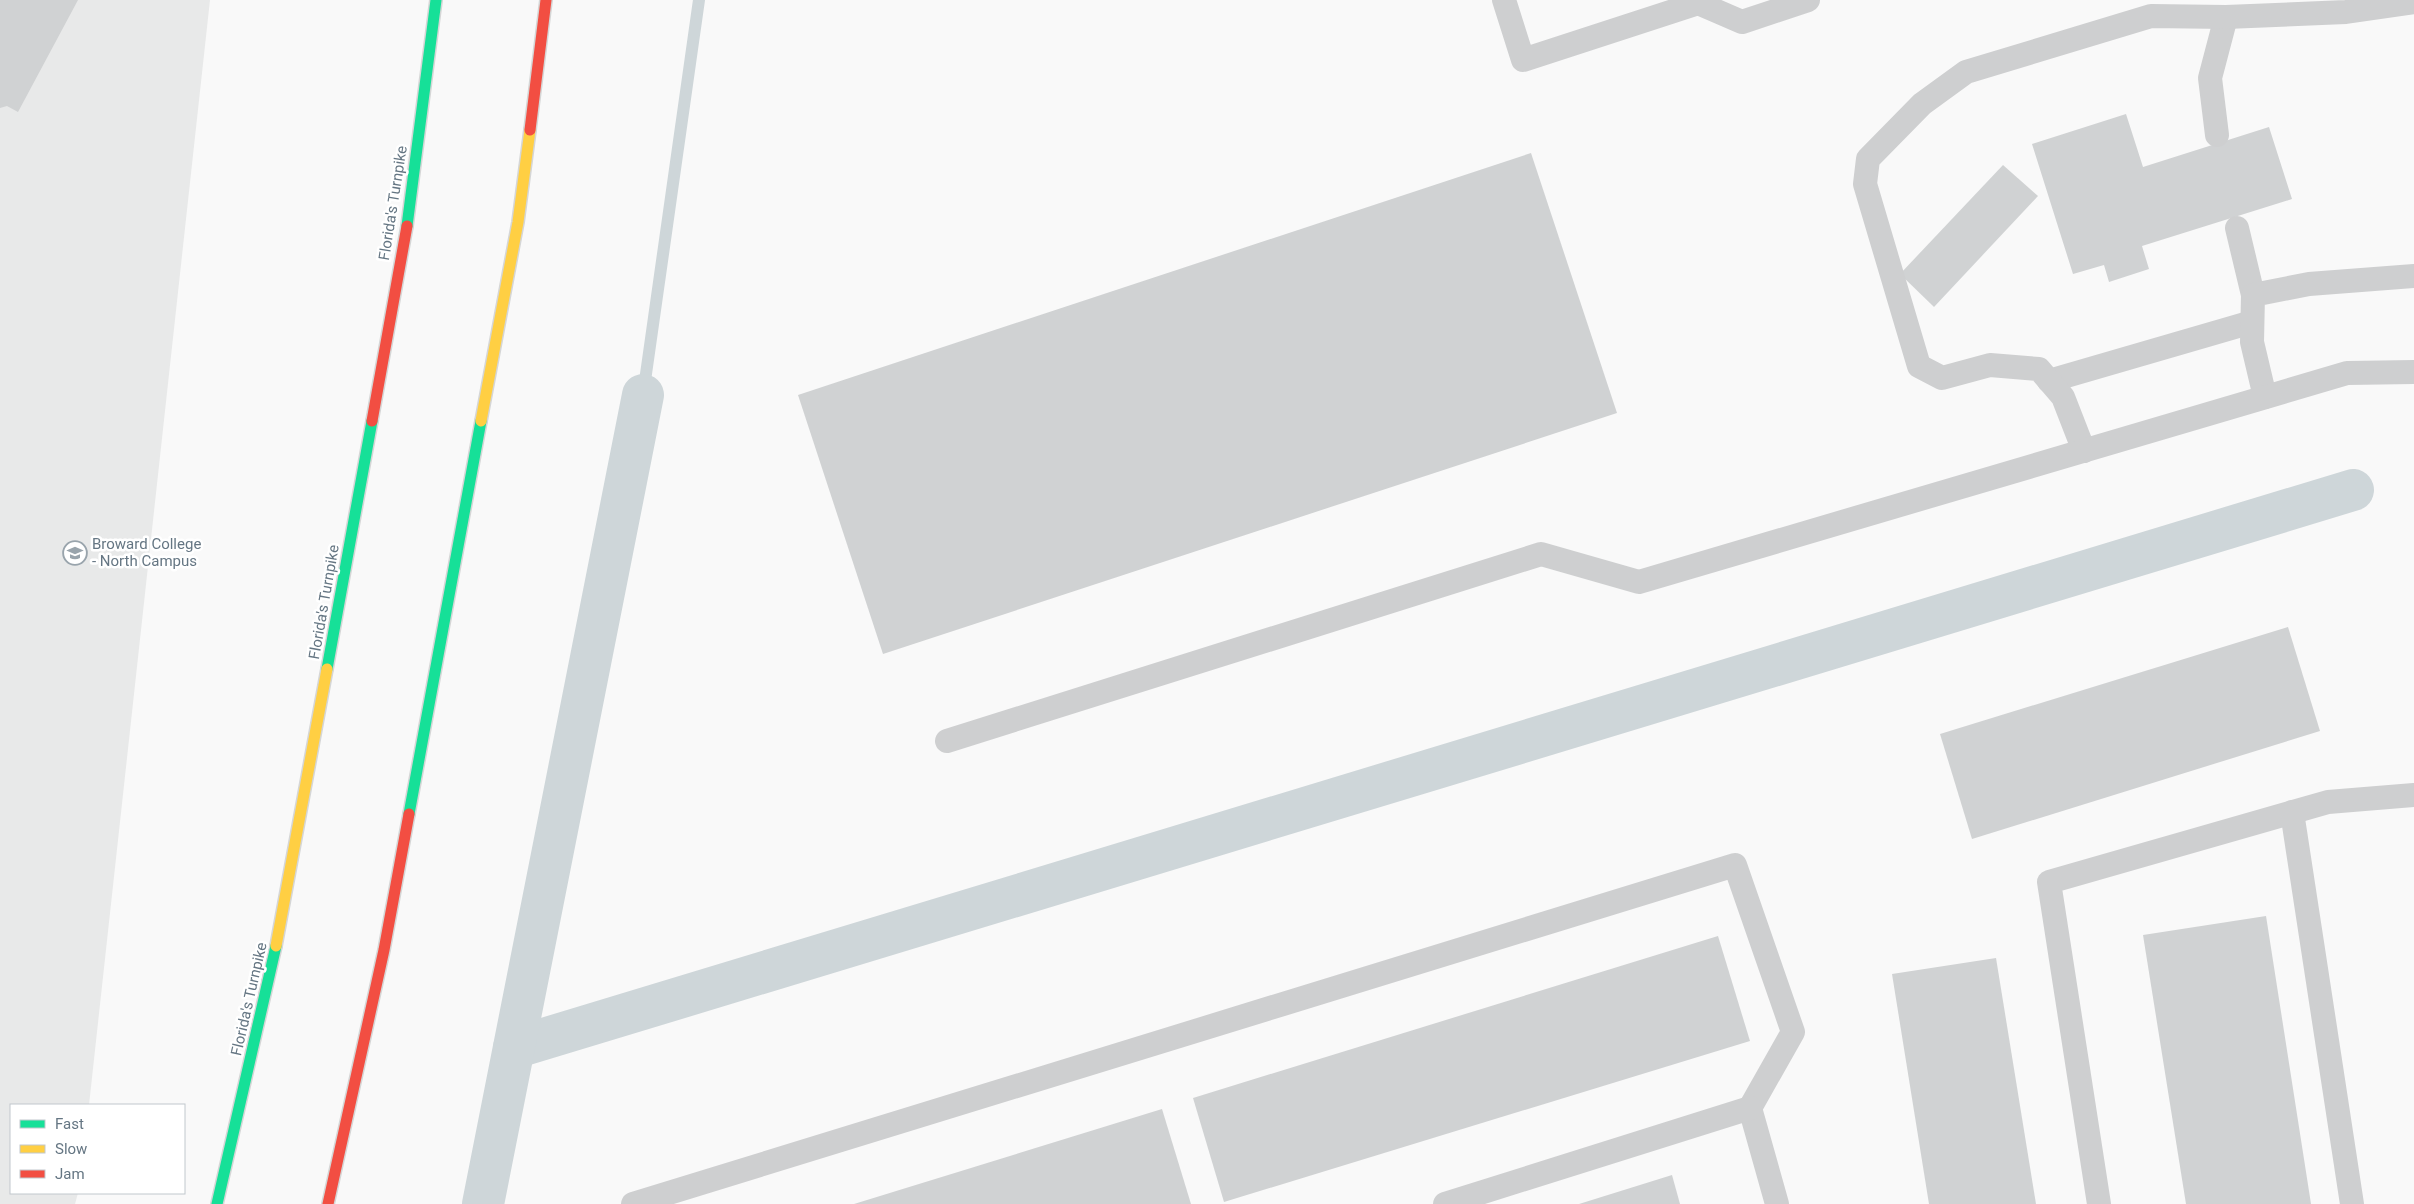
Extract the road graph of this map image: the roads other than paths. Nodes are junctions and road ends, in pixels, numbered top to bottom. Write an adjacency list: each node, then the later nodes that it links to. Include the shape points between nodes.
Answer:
1 (436, 0): 20 (highway, Florida's Turnpike, via 408,214 281,925)
2 (546, 0): 21 (highway, via 518,222 384,950)
3 (1504, 0): 4 (lane, via 1523,60 1698,2 1742,22)
4 (1808, 0)
5 (2414, 2): 6 (lane, via 2346,12)
6 (2226, 17): 7 (lane, via 2210,78); 13 (lane, via 2151,16 1966,72 1922,104 1868,159 1864,184 1919,366 1942,378 1990,365 2039,369)
7 (2217, 135)
8 (2237, 228): 10 (lane)
9 (2414, 276): 10 (lane, via 2310,284)
10 (2253, 294): 11 (lane)
11 (2252, 322): 13 (lane); 14 (lane, via 2252,342)
12 (2414, 372): 14 (lane, via 2347,373)
13 (2049, 381): 15 (lane, via 2063,397)
14 (2265, 397): 15 (lane)
15 (2084, 451): 16 (lane, via 1639,582 1541,554)
16 (947, 741)
17 (2414, 795): 18 (lane, via 2328,802)
18 (2292, 812): 25 (lane, via 2049,882); 26 (lane)
19 (1750, 1108): 22 (lane, via 1793,1032 1735,865); 23 (lane); 24 (lane)
20 (217, 1204)
21 (328, 1204)
22 (634, 1204)
23 (1445, 1204)
24 (1776, 1204)
25 (2099, 1204)
26 (2352, 1204)

